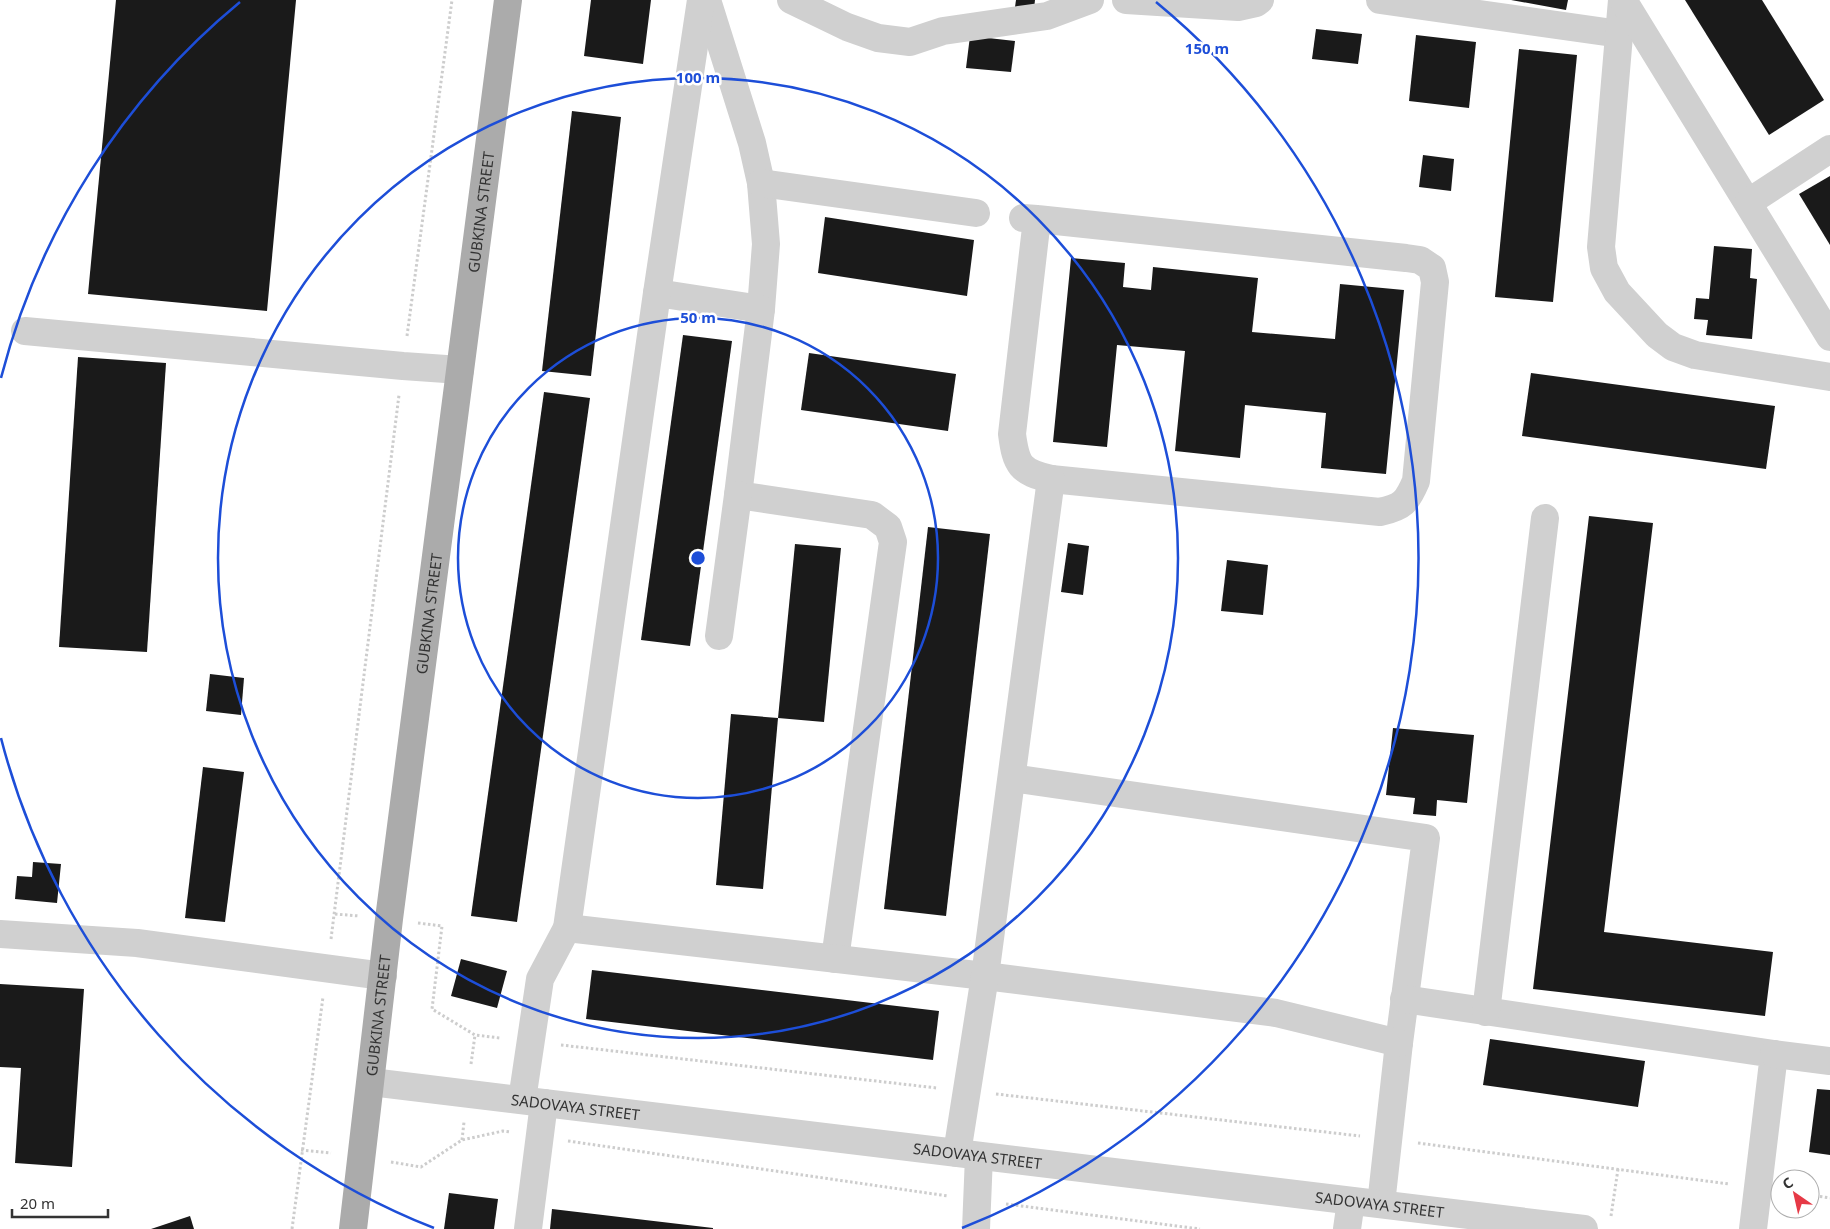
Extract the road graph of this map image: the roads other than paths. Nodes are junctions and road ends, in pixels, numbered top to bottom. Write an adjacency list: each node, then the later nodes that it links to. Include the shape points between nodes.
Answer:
1 (508, 0): 19 (main road, GUBKINA STREET)
2 (701, 0): 15 (street)
3 (707, 0): 12 (street, via 752,143)
4 (791, 0): 5 (street, via 878,38 910,42 943,31 1047,16)
5 (1090, 0)
6 (1126, 0): 7 (street, via 1238,7)
7 (1260, 0)
8 (1380, 0): 10 (street)
9 (1623, 0): 10 (street); 13 (street)
10 (1620, 34): 20 (street, via 1601,247 1604,268 1617,292 1657,335 1674,347 1695,355)
11 (1830, 149): 13 (street)
12 (760, 183): 14 (street); 16 (street, via 766,244)
13 (1749, 202): 18 (street)
14 (976, 213)
15 (657, 293): 16 (street); 26 (street)
16 (761, 309): 22 (street)
17 (25, 331): 19 (street)
18 (1830, 337)
19 (460, 370): 29 (main road, GUBKINA STREET)
20 (1830, 377)
21 (1051, 479): 21 (street, via 1380,512 1395,509 1409,498 1416,481 1435,282 1432,268 1420,260 1406,258 1030,219 1012,434 1014,453 1020,465 1032,475); 25 (street)
22 (738, 495): 24 (street); 28 (street, via 872,515 888,527 893,542)
23 (1545, 518): 32 (street)
24 (719, 636)
25 (1012, 778): 30 (street); 31 (street, via 1426,838)
26 (567, 928): 28 (street); 37 (street, via 540,979 530,1042)
27 (0, 934): 29 (street, via 137,943)
28 (835, 959): 30 (street)
29 (383, 976): 36 (main road, GUBKINA STREET)
30 (985, 976): 33 (street, via 1276,1013); 38 (street, via 967,1091)
31 (1404, 999): 32 (street); 33 (street)
32 (1486, 1012): 34 (street)
33 (1398, 1043): 40 (street)
34 (1774, 1054): 35 (street); 46 (street)
35 (1830, 1061)
36 (370, 1082): 37 (street, SADOVAYA STREET); 41 (main road, GUBKINA STREET)
37 (533, 1102): 38 (street, SADOVAYA STREET); 42 (street, via 539,1137)
38 (968, 1154): 39 (street, SADOVAYA STREET); 43 (street, via 977,1200)
39 (1351, 1201): 40 (street, SADOVAYA STREET); 44 (street)
40 (1381, 1204): 45 (street, SADOVAYA STREET)
41 (353, 1229)
42 (528, 1229)
43 (976, 1229)
44 (1347, 1229)
45 (1584, 1229)
46 (1753, 1229)

